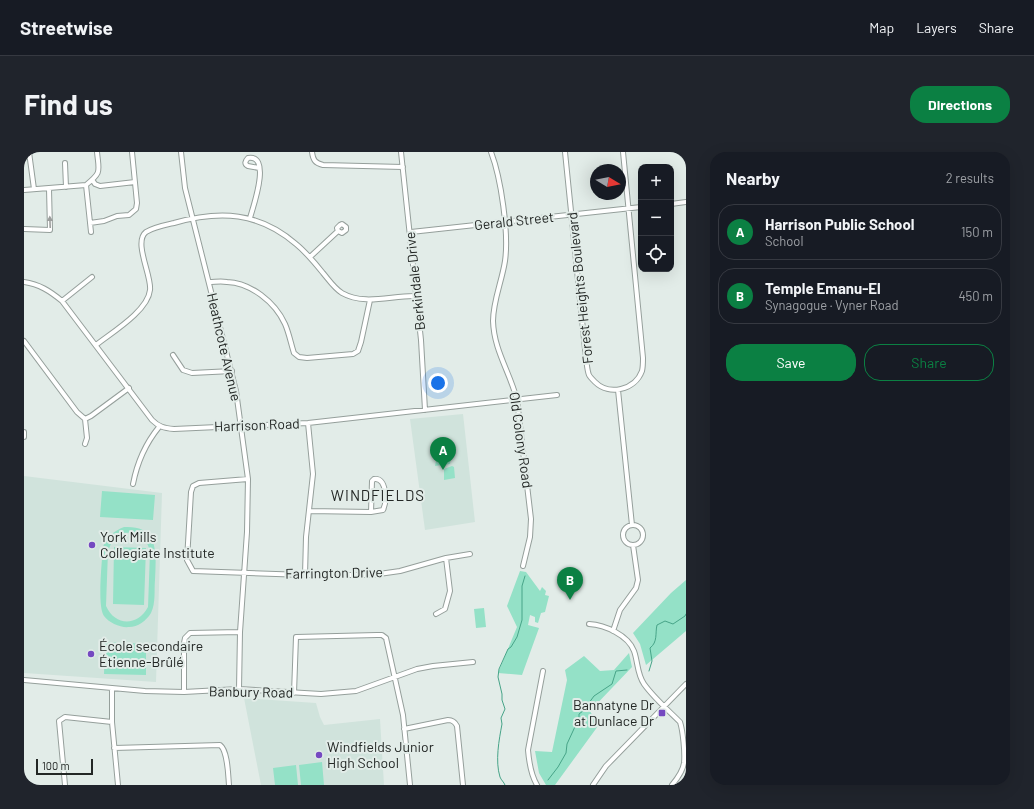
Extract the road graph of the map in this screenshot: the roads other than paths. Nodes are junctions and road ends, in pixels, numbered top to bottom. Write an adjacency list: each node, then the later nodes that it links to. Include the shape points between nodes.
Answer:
1 (29, 152): 17 (street)
2 (97, 152): 13 (street, via 99,169)
3 (132, 152): 14 (street)
4 (181, 152): 25 (street, Heathcote Avenue)
5 (312, 152): 11 (street, via 314,160 323,165)
6 (402, 152): 11 (street, Berkindale Drive)
7 (491, 152): 28 (street, Old Colony Road, via 497,171)
8 (565, 152): 24 (street, Forest Heights Boulevard)
9 (623, 152): 23 (street)
10 (65, 163): 16 (street)
11 (403, 167): 32 (street, Berkindale Drive)
12 (259, 168): 26 (street, via 259,182)
13 (93, 181): 14 (street, via 100,186); 15 (street)
14 (135, 182): 27 (street, via 137,203 133,213)
15 (86, 185): 16 (street); 27 (street)
16 (66, 187): 18 (street)
17 (34, 189): 18 (street); 19 (street)
18 (49, 189): 29 (street, one-way to 18, via 50,230)
19 (24, 190)
20 (686, 202): 21 (street)
21 (674, 204)
22 (638, 207): 23 (street, Gerald Street)
23 (629, 208): 24 (street, Gerald Street); 45 (street, via 643,370 636,380)
24 (572, 215): 28 (street, Gerald Street); 45 (street, Forest Heights Boulevard, via 589,375 599,385)
25 (192, 218): 26 (street, via 229,215); 36 (street, Heathcote Avenue); 41 (street, via 144,233 141,239 150,282 148,298 134,315)
26 (250, 218): 33 (street, via 282,233)
27 (90, 223): 31 (street)
28 (504, 223): 32 (street, Gerald Street); 47 (street, Old Colony Road, via 506,254 494,310 494,330 500,357)
29 (24, 229)
30 (338, 231): 33 (street)
31 (91, 232)
32 (411, 232): 37 (street, Berkindale Drive)
33 (310, 257): 38 (street, via 342,292 356,299)
34 (92, 277): 39 (street)
35 (24, 282): 39 (street, via 41,286)
36 (209, 282): 38 (street, via 241,284 255,291 269,302 280,316 294,353 307,358 353,354 358,351); 43 (street, Heathcote Avenue)
37 (416, 296): 38 (street); 48 (street, Berkindale Drive)
38 (370, 300)
39 (62, 301): 41 (street)
40 (24, 341): 49 (street)
41 (96, 345): 44 (street)
42 (173, 355): 43 (street, via 183,370)
43 (232, 371): 52 (street, Heathcote Avenue)
44 (129, 388): 49 (street); 51 (street)
45 (618, 390): 60 (street)
46 (557, 395): 47 (street, Harrison Road)
47 (518, 400): 48 (street, Harrison Road); 64 (street, Old Colony Road, via 531,519 530,537)
48 (425, 410): 50 (street, Harrison Road)
49 (84, 419): 55 (street, via 87,438)
50 (308, 423): 52 (street, Harrison Road); 58 (street, via 313,474)
51 (159, 426): 52 (street, Harrison Road, via 174,429); 57 (street, via 150,438)
52 (242, 426): 56 (street, Heathcote Avenue)
53 (24, 432): 54 (street)
54 (24, 437)
55 (85, 444)
56 (248, 479): 65 (street, Heathcote Avenue); 65 (street, Farrington Drive, via 199,483 193,486 187,560 193,571)
57 (132, 484)
58 (309, 511): 59 (street); 66 (street)
59 (370, 512): 59 (street, via 372,481 378,479 382,481 385,506 383,510)
60 (632, 525): 61 (street, via 638,527 642,534 640,541); 61 (street, via 624,530 623,536 628,543)
61 (633, 544): 69 (street, via 638,580 636,588 620,610)
62 (470, 554): 63 (street, Farrington Drive)
63 (446, 558): 66 (street, Farrington Drive, via 400,571 372,575); 67 (street, via 450,591 445,609)
64 (523, 566)
65 (244, 573): 66 (street, Farrington Drive); 70 (street, Heathcote Avenue)
66 (305, 575)
67 (436, 614)
68 (589, 624): 69 (street)
69 (613, 631): 80 (street, via 628,641 634,651 643,683)
70 (240, 632): 77 (street, Heathcote Avenue); 78 (street, via 190,633 185,638)
71 (473, 662): 73 (street, Banbury Road, via 417,669)
72 (543, 671): 90 (street, via 528,750 529,762)
73 (395, 678): 79 (street, Banbury Road, via 356,691); 79 (street, via 387,642 382,635 296,637); 82 (street)
74 (24, 680): 76 (street, Banbury Road)
75 (686, 684): 80 (street)
76 (112, 688): 78 (street, Banbury Road); 81 (street)
77 (239, 689): 78 (street, Banbury Road); 79 (street, Banbury Road)
78 (184, 692)
79 (294, 693)
80 (664, 705): 84 (street, via 680,722); 91 (street, via 606,766)
81 (112, 722): 83 (street); 85 (street, via 65,717 59,721)
82 (404, 729): 88 (street); 89 (street, via 452,720 457,726)
83 (114, 748): 86 (street); 87 (street, via 220,745 224,747)
84 (685, 764): 92 (street)
85 (65, 785)
86 (118, 785)
87 (229, 785)
88 (410, 785)
89 (463, 785)
90 (537, 785)
91 (593, 785)
92 (672, 785)

